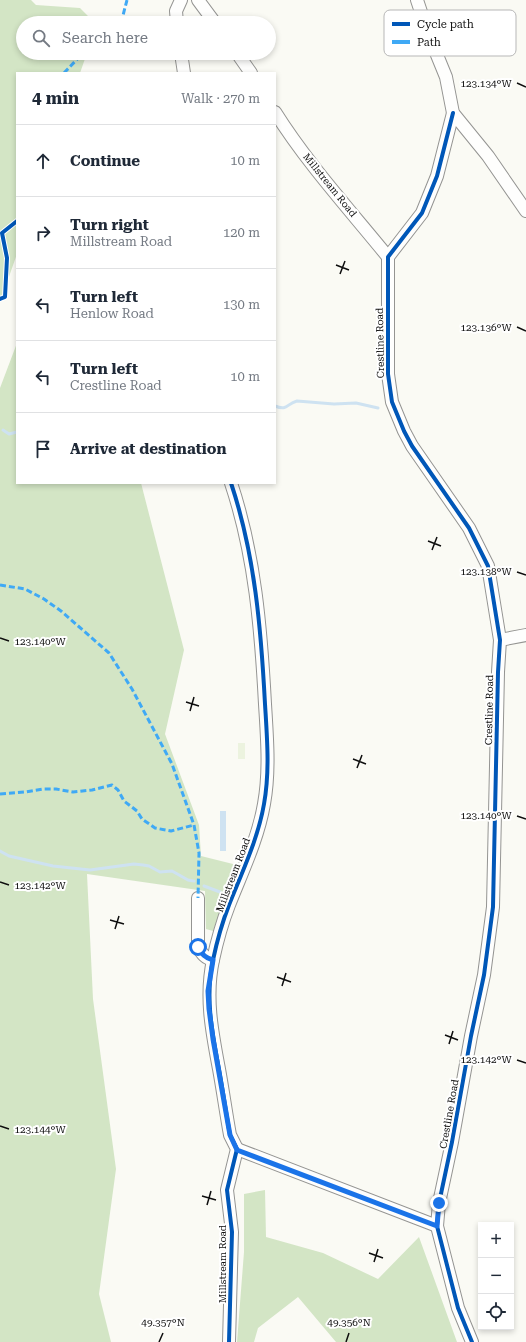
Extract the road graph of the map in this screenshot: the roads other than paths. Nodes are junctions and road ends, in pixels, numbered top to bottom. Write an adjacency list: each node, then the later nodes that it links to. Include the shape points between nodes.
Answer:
1 (181, 0): 5 (street)
2 (198, 0): 6 (street)
3 (417, 0): 4 (street)
4 (420, 10)
5 (176, 16)
6 (210, 16)
7 (437, 56): 12 (street, via 446,77)
8 (182, 60): 10 (street)
9 (242, 60): 11 (street)
10 (184, 72)
11 (250, 72)
12 (453, 113): 14 (street, via 488,156); 15 (street, via 437,176 422,213)
13 (276, 114): 15 (street, Millstream Road, via 330,186)
14 (526, 211)
15 (388, 257): 18 (street, Crestline Road, via 387,360 392,402 412,446 469,528 488,566)
16 (231, 484): 20 (street, Millstream Road, via 246,536 255,582 264,679 267,780 257,831 228,907)
17 (526, 635): 18 (street)
18 (500, 640): 22 (street, Crestline Road, via 493,907 484,975 470,1036)
19 (198, 898): 20 (street, via 198,947 204,956)
20 (213, 960): 21 (street, Millstream Road, via 208,991 209,1009 230,1135)
21 (237, 1150): 22 (street); 23 (street, Millstream Road, via 227,1190 232,1232)
22 (437, 1226): 24 (street, Crestline Road, via 458,1308)
23 (229, 1342)
24 (472, 1342)

